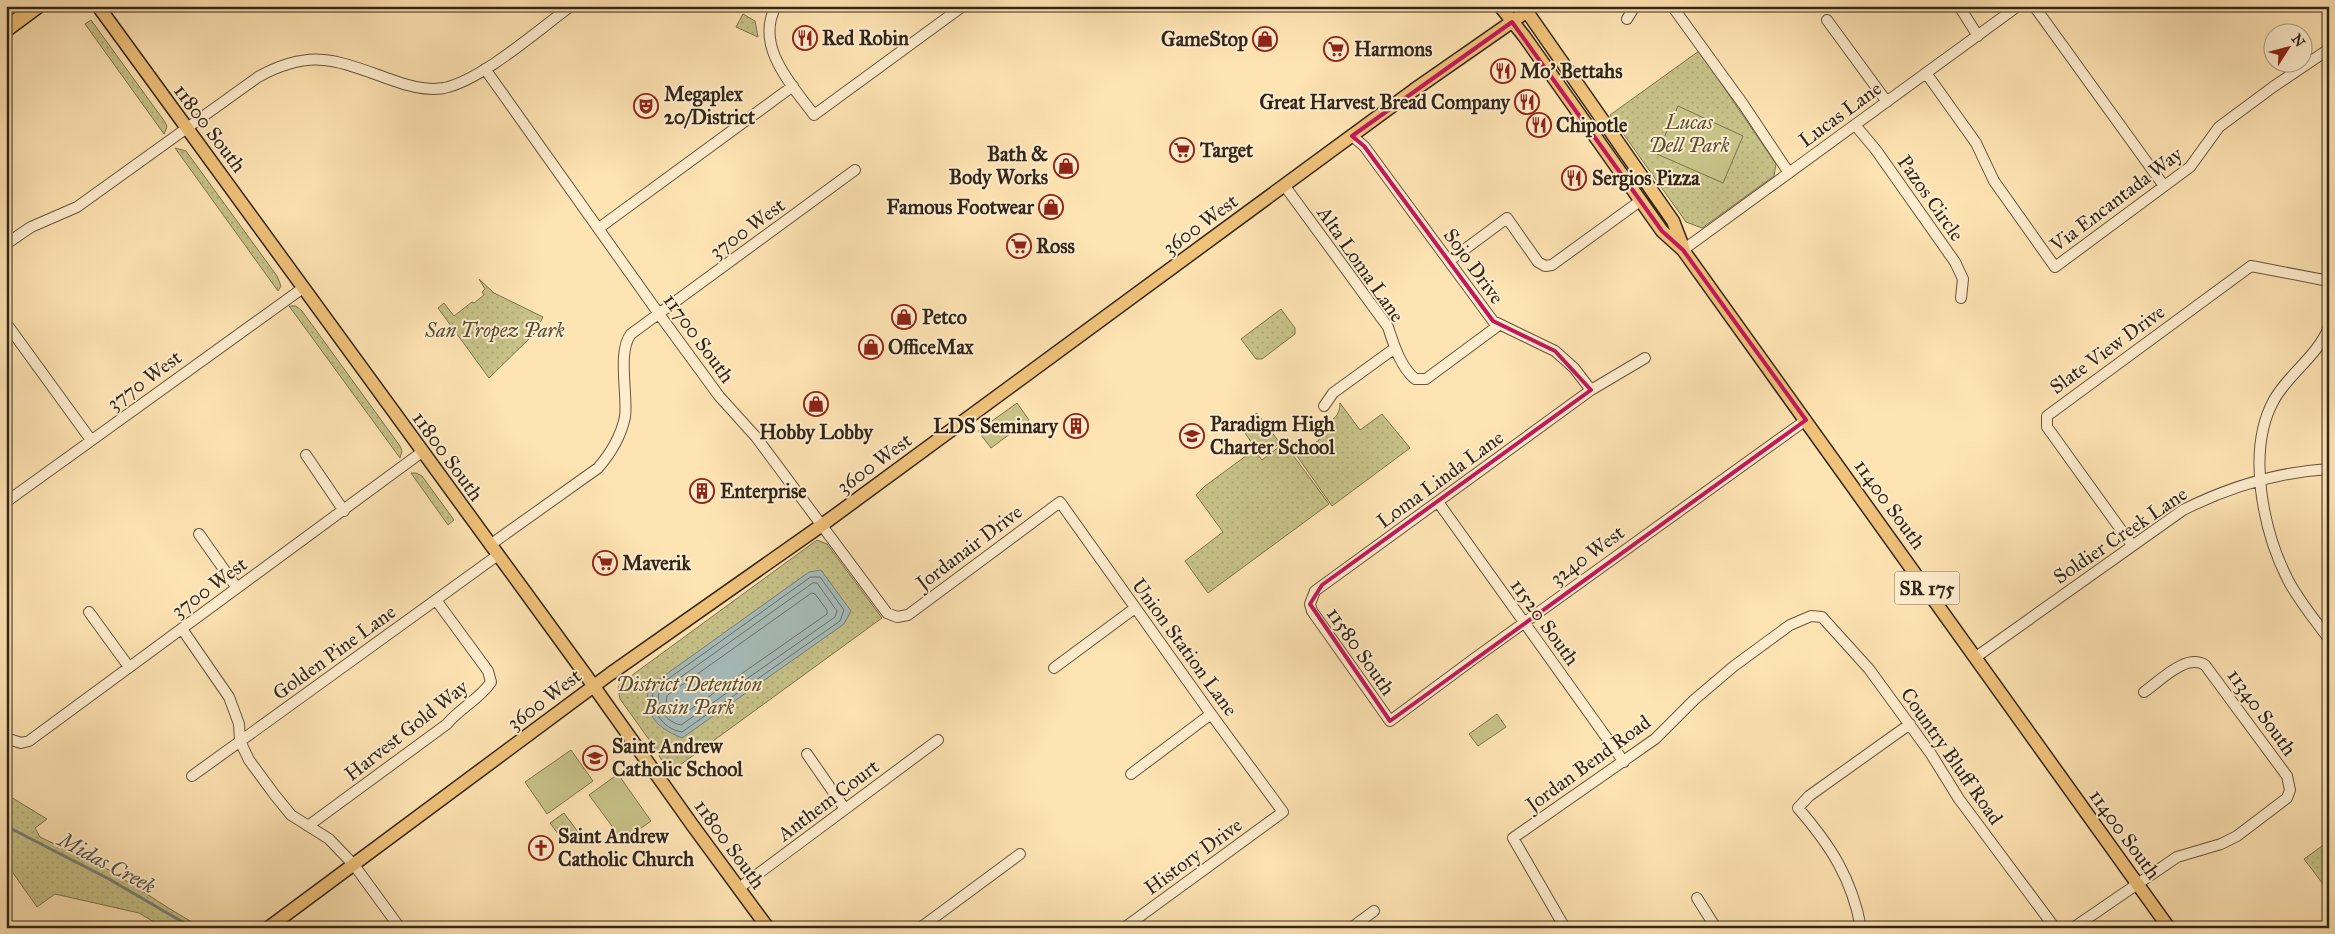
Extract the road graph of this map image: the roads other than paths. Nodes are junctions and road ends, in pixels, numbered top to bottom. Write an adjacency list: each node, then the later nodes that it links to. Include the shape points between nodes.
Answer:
1 (37, 6): 18 (highway)
2 (98, 6): 26 (main road, 11800 South)
3 (571, 6): 21 (street)
4 (767, 6): 14 (street)
5 (776, 6): 14 (street)
6 (964, 6): 23 (street, via 814,115)
7 (1500, 6): 17 (main road, 11400 South / SR 175)
8 (1635, 6): 15 (street)
9 (1672, 6): 29 (street)
10 (1959, 6): 19 (street)
11 (2018, 6): 19 (street, Lucas Lane)
12 (2034, 6): 31 (street)
13 (1525, 9): 17 (main road, 3600 West); 35 (main road, 11400 South / SR 175, via 1673,221)
14 (770, 19): 23 (street, via 773,52)
15 (1627, 19)
16 (1827, 20): 24 (street)
17 (1512, 22): 27 (main road, 3600 West); 32 (main road, 11400 South / SR 175)
18 (6, 29)
19 (1978, 36): 22 (street, Lucas Lane)
20 (2329, 49): 31 (street, Via Encantada Way, via 2220,127 2194,164)
21 (486, 69): 26 (street, via 459,84 431,88 409,86 339,62 297,60 258,77); 33 (street, 11700 South)
22 (1926, 73): 24 (street, Lucas Lane); 31 (street, Via Encantada Way, via 1976,142 1994,181 2055,266)
23 (794, 86): 33 (street)
24 (1886, 102): 25 (street, Lucas Lane)
25 (1855, 125): 29 (street, Lucas Lane); 39 (street, Pazos Circle, via 1955,262 1963,279)
26 (186, 128): 34 (street, via 77,207 31,226); 38 (main road, 11800 South)
27 (1352, 136): 30 (main road, 3600 West); 36 (street, Sojo Drive, via 1364,146)
28 (855, 170): 40 (street, 3700 West)
29 (1789, 173): 35 (street, Lucas Lane)
30 (1284, 185): 44 (street, Alta Loma Lane, via 1388,327); 58 (main road, 3600 West)
31 (2164, 186)
32 (1640, 201): 35 (main road, 11400 South / SR 175, via 1662,231); 36 (street, via 1552,265 1538,262 1506,218)
33 (598, 228): 40 (street, 11700 South)
34 (6, 244)
35 (1684, 250): 48 (main road, 11400 South / SR 175)
36 (1449, 261): 42 (street, Sojo Drive)
37 (2329, 281): 61 (street, Slate View Drive, via 2250,266 2047,416 2047,428)
38 (303, 288): 49 (street, 3770 West); 50 (main road, 11800 South)
39 (1962, 298)
40 (659, 314): 58 (street, 11700 South, via 719,396 756,437); 60 (street, 3700 West, via 626,340 625,416 607,458 598,468)
41 (6, 323): 49 (street)
42 (1499, 325): 44 (street, Alta Loma Lane, via 1423,380 1411,376); 46 (street, Sojo Drive, via 1555,351)
43 (2329, 327): 53 (street, via 2318,347 2285,383 2269,409 2260,439)
44 (1395, 348): 47 (street, via 1333,393)
45 (1645, 358): 46 (street, Loma Linda Lane)
46 (1591, 390): 56 (street, Loma Linda Lane)
47 (1324, 406)
48 (1806, 420): 70 (street, 3240 West); 73 (main road, 11400 South / SR 175)
49 (91, 440): 54 (street, 3770 West)
50 (422, 452): 57 (street, 3700 West); 60 (main road, 11800 South)
51 (306, 456): 57 (street)
52 (2329, 469): 53 (street, Soldier Creek Lane)
53 (2261, 480): 61 (street, Soldier Creek Lane, via 2198,503); 72 (street, via 2269,531 2283,570)
54 (6, 502)
55 (1060, 502): 66 (street, Union Station Lane); 69 (street, Jordanair Drive, via 908,615)
56 (1438, 502): 64 (street, Loma Linda Lane, via 1322,585); 70 (street, 11520 South)
57 (344, 511): 63 (street, 3700 West)
58 (822, 525): 69 (street, 11700 South, via 887,613); 76 (main road, 3600 West)
59 (199, 534): 63 (street)
60 (490, 545): 62 (main road, 11800 South)
61 (2132, 545): 73 (street, Soldier Creek Lane)
62 (498, 555): 65 (street, Golden Pine Lane); 76 (main road, 11800 South)
63 (237, 588): 71 (street, 3700 West)
64 (1311, 598): 79 (street, 11580 South, via 1312,611)
65 (436, 600): 83 (street, Golden Pine Lane); 90 (street, Harvest Gold Way, via 488,671 491,682 485,692 447,724)
66 (1135, 608): 75 (street); 78 (street, Union Station Lane)
67 (88, 612): 74 (street)
68 (1812, 616): 80 (street, Country Bluff Road, via 1822,617 1869,669); 85 (street, Jordan Bend Road, via 1790,624 1734,666 1655,739)
69 (897, 617)
70 (1524, 622): 79 (street, 3240 West); 85 (street, 11520 South)
71 (182, 628): 74 (street, 3700 West); 83 (street, via 229,697 239,724)
72 (2329, 639)
73 (1976, 657): 93 (main road, 11400 South / SR 175)
74 (129, 667): 81 (street, 3700 West, via 29,741)
75 (1054, 668)
76 (594, 686): 92 (main road, 3600 West); 94 (main road, 11800 South)
77 (2144, 692): 93 (street, 11340 South, via 2184,664 2197,661 2208,668 2287,776 2290,790 2283,802 2238,836 2177,857)
78 (1211, 714): 86 (street); 89 (street, Union Station Lane)
79 (1390, 722)
80 (1910, 724): 105 (street, via 1808,796 1798,808 1835,856 1851,887); 106 (street, Country Bluff Road, via 1959,799)
81 (10, 740)
82 (938, 740): 88 (street, Anthem Court)
83 (240, 741): 87 (street, Golden Pine Lane); 90 (street, via 249,760 274,794 291,815)
84 (807, 754): 88 (street)
85 (1624, 762): 103 (street, Jordan Bend Road, via 1513,838)
86 (1131, 774)
87 (192, 776)
88 (845, 809): 94 (street, Anthem Court)
89 (1283, 812): 101 (street, History Drive)
90 (308, 826): 92 (street, via 329,840)
91 (1020, 854): 100 (street)
92 (354, 865): 97 (main road, 3600 West); 98 (street)
93 (2136, 883): 107 (street); 108 (main road, 11400 South / SR 175)
94 (739, 888): 99 (main road, 11800 South)
95 (1697, 898): 104 (street)
96 (1374, 911): 102 (street)
97 (268, 928)
98 (400, 928)
99 (768, 928)
100 (920, 928)
101 (1124, 928)
102 (1351, 928)
103 (1565, 928)
104 (1716, 928)
105 (1860, 928)
106 (2054, 928)
107 (2073, 928)
108 (2169, 928)

